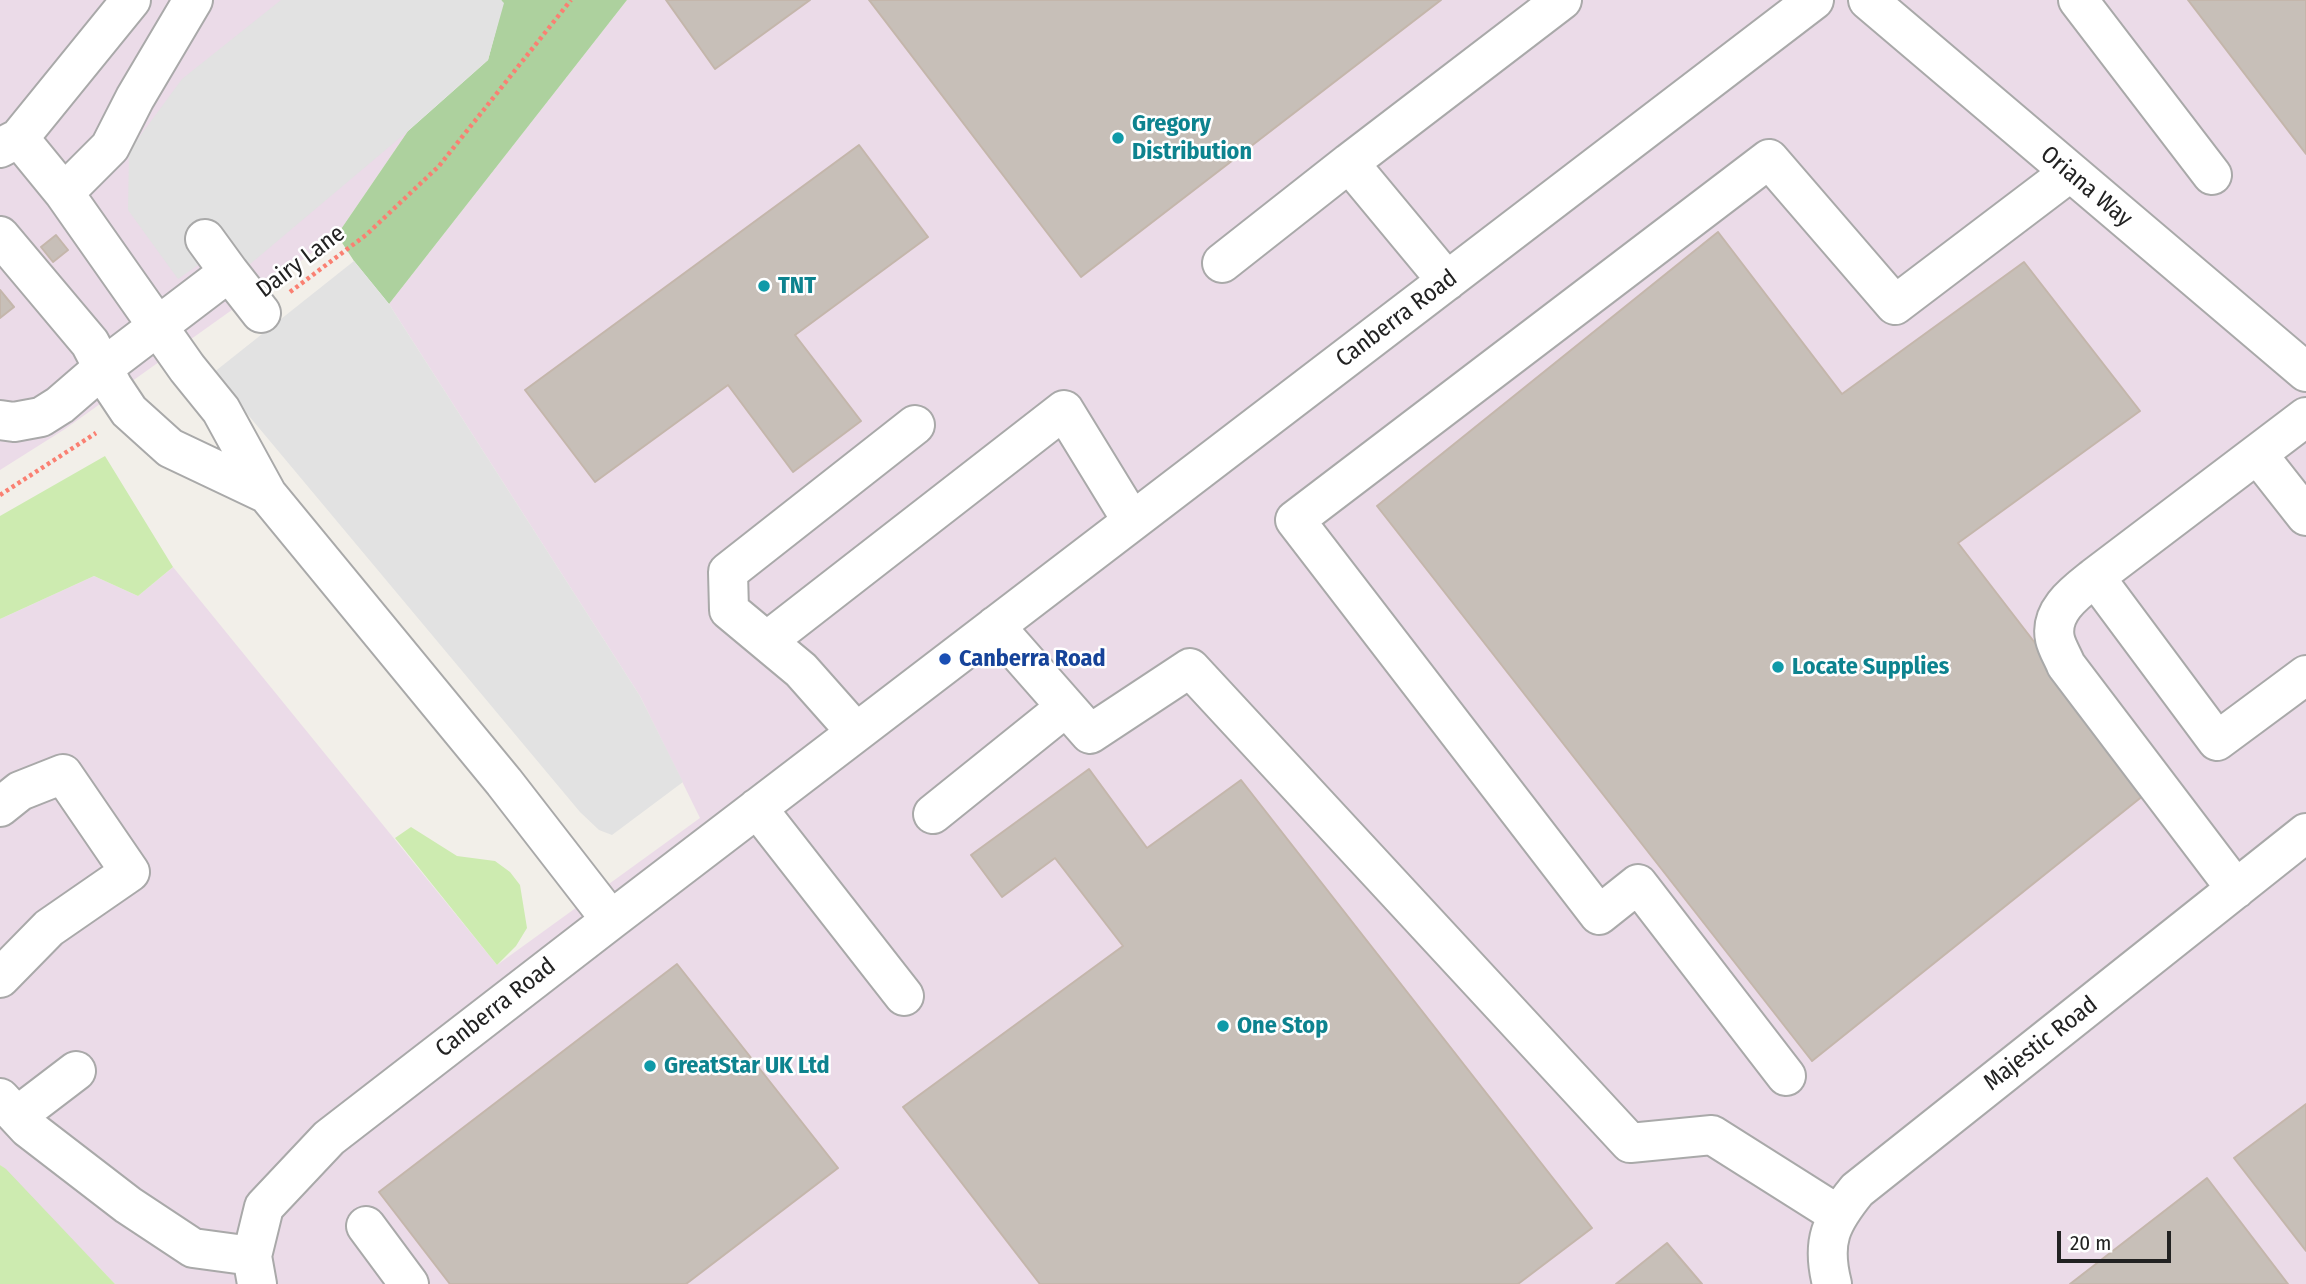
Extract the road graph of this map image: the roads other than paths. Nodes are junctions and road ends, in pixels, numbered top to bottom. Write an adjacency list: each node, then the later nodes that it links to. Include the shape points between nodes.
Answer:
1 (131, 0): 7 (street)
2 (193, 0): 11 (street, via 110,147)
3 (1562, 0): 8 (street)
4 (1814, 0): 16 (street, Canberra Road)
5 (2078, 0): 10 (street)
6 (1872, 1): 9 (street, Oriana Way)
7 (10, 143): 11 (street)
8 (1349, 163): 14 (street); 16 (street)
9 (2069, 173): 20 (street, Oriana Way); 43 (street, via 1895,305 1769,159 1295,520 1599,915 1637,884)
10 (2212, 175)
11 (64, 193): 18 (street)
12 (0, 236): 19 (street, via 90,343)
13 (205, 239): 15 (street)
14 (1222, 263)
15 (229, 272): 17 (street); 18 (street)
16 (1447, 281): 27 (street, Canberra Road)
17 (261, 313)
18 (158, 327): 19 (street); 25 (street, via 221,410)
19 (104, 367): 22 (street, via 41,417); 25 (street, via 129,411 170,448)
20 (2306, 372)
21 (2306, 417): 24 (street)
22 (0, 421)
23 (915, 425): 30 (street, via 728,572 729,610)
24 (2258, 455): 26 (street); 28 (street)
25 (267, 494): 39 (street)
26 (2306, 516)
27 (1132, 521): 29 (street, Canberra Road); 30 (street, via 1063,410)
28 (2095, 578): 31 (street, via 2217,741); 38 (street, via 2068,598 2058,616 2054,638 2066,665)
29 (995, 626): 32 (street); 33 (street, Canberra Road)
30 (767, 640): 33 (street, via 802,670)
31 (2306, 675)
32 (1066, 707): 36 (street); 45 (street, via 1090,734 1190,668 1630,1143 1712,1135)
33 (856, 732): 35 (street, Canberra Road)
34 (0, 807): 40 (street, via 20,791 63,774 130,872 48,928)
35 (757, 808): 39 (street, Canberra Road); 41 (street)
36 (933, 814)
37 (2306, 833): 38 (street, Majestic Road)
38 (2236, 889): 45 (street, Majestic Road, via 1857,1190)
39 (611, 920): 47 (street, Canberra Road, via 329,1138 264,1207)
40 (0, 978)
41 (904, 996)
42 (76, 1071): 44 (street)
43 (1786, 1076)
44 (8, 1107): 47 (street, via 128,1205 193,1248)
45 (1837, 1214): 49 (street, Majestic Road, via 1827,1243)
46 (366, 1226): 48 (street)
47 (254, 1270)
48 (409, 1284)
49 (1832, 1284)

